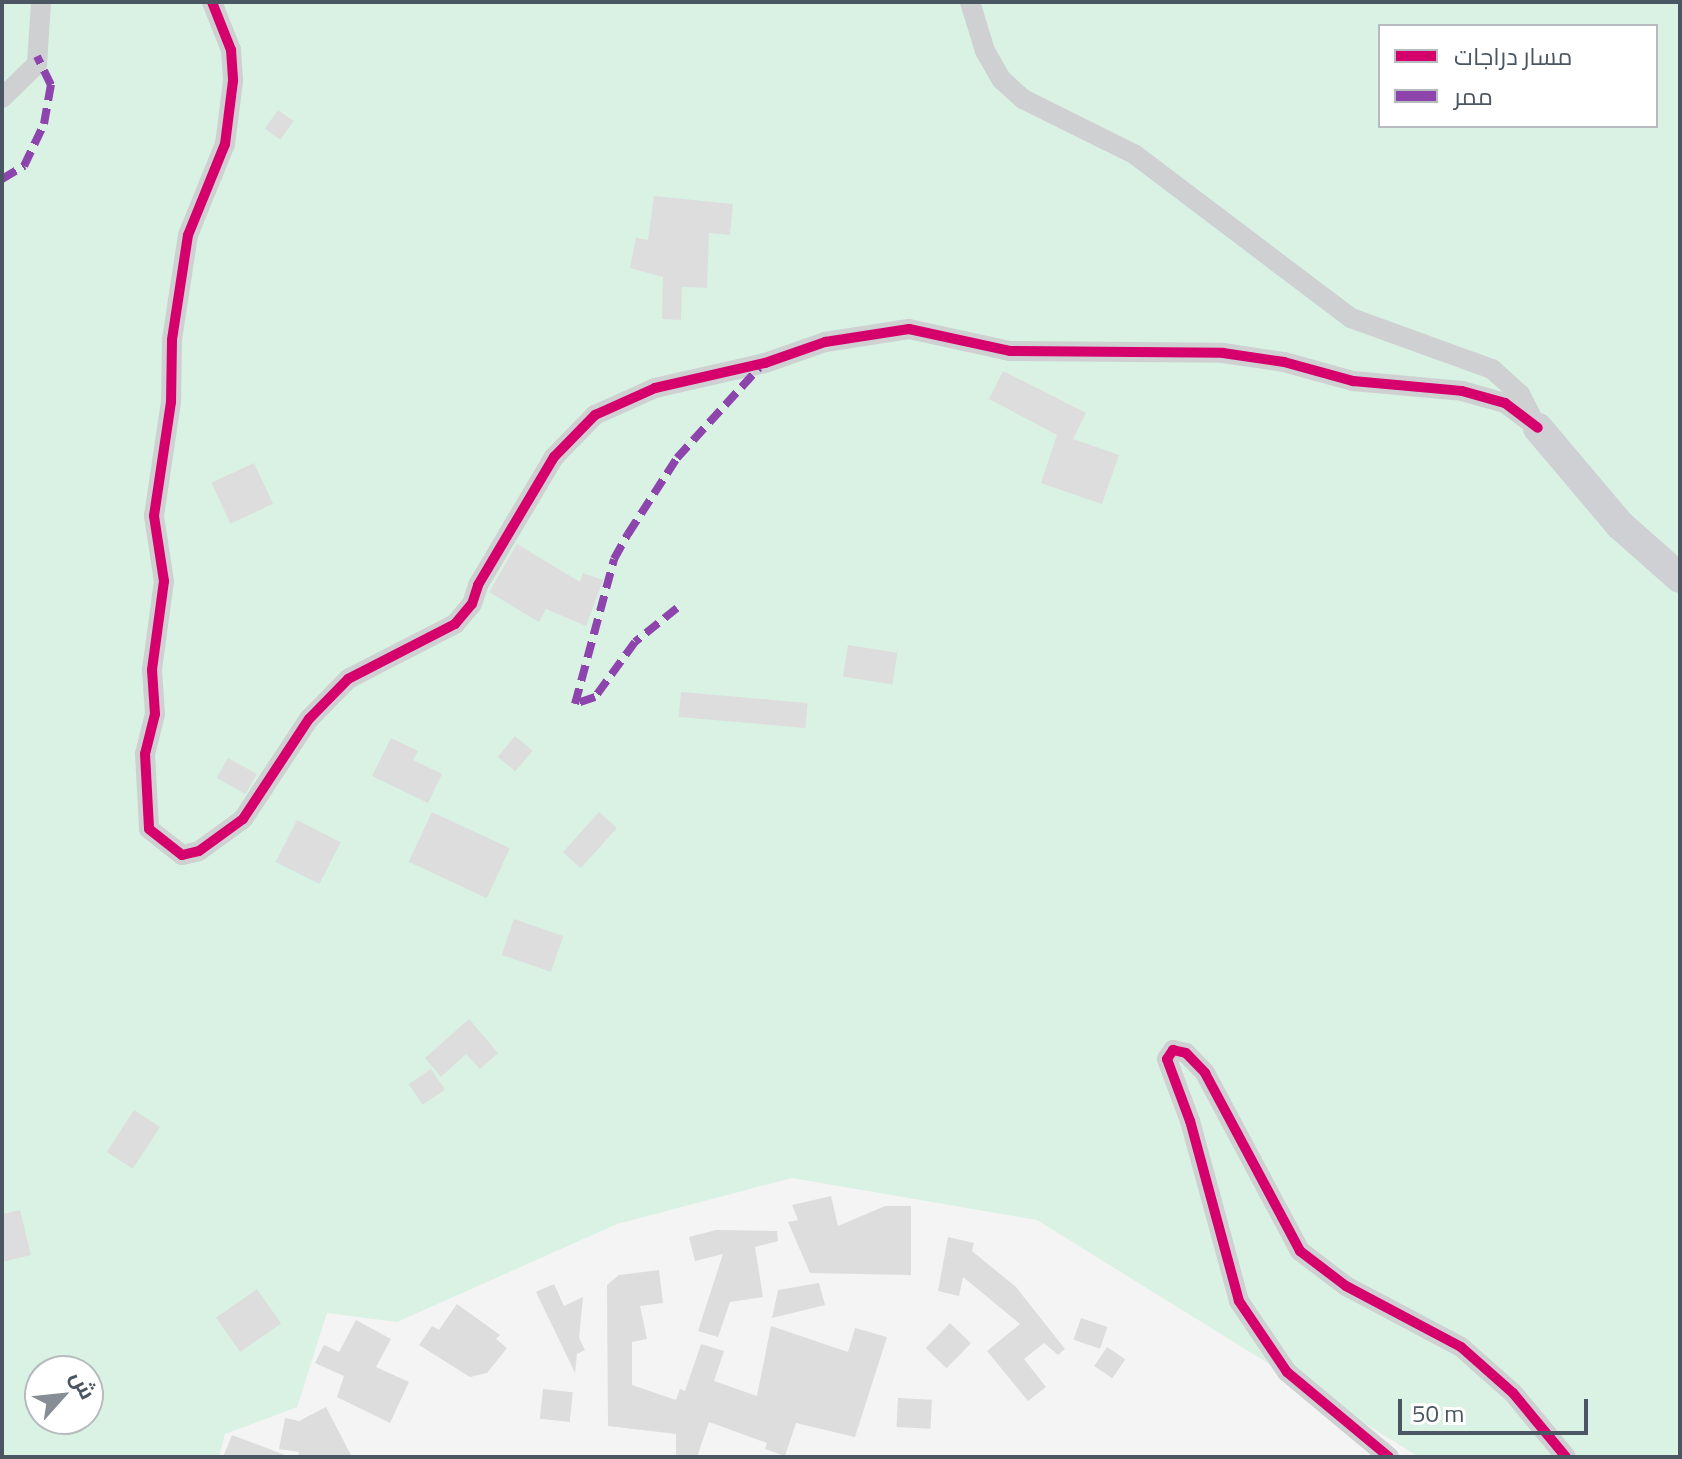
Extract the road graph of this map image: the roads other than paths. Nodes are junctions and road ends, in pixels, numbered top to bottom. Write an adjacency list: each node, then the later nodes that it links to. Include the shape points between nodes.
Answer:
1 (41, 2): 4 (street, via 37,64)
2 (212, 2): 5 (street, via 231,50 233,81 225,144 188,235 172,340 171,402 154,516 164,581 152,670 155,714 145,754 149,829 182,855 199,851 243,819 309,719 348,679 455,624 472,604 478,585 554,457 595,415 655,388 765,363 825,342 909,329 1010,351 1223,353 1284,362 1353,381 1462,391 1505,403)
3 (970, 2): 5 (street, via 985,51 1002,80 1023,99 1134,154 1351,318 1492,369 1520,394)
4 (2, 98)
5 (1538, 428): 6 (street, via 1620,525)
6 (1680, 578)
7 (1389, 1457): 8 (street, via 1287,1372 1239,1301 1190,1121 1167,1059 1173,1050 1186,1053 1205,1073 1257,1180 1300,1251 1346,1286 1461,1347 1513,1393)
8 (1566, 1457)

